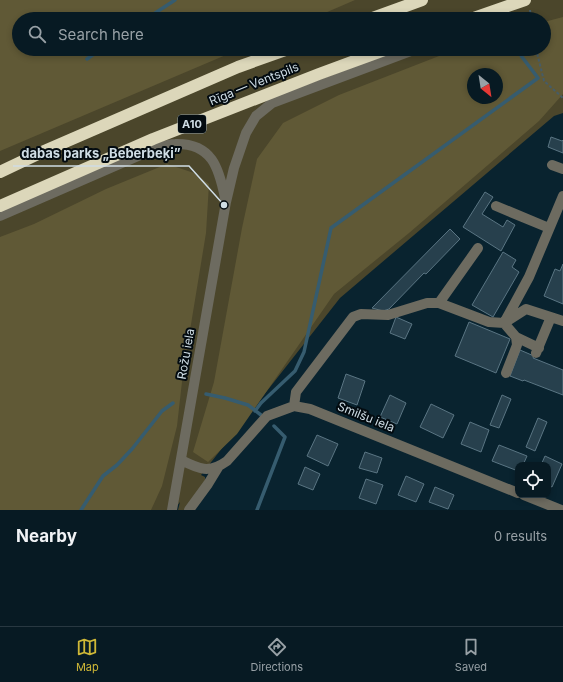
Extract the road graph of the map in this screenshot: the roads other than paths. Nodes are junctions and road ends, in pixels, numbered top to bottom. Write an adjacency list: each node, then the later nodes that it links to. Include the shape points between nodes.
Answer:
1 (422, 0): 3 (highway)
2 (525, 0): 4 (highway)
3 (389, 12)
4 (491, 12)
5 (269, 56): 10 (highway, Rīga — Ventspils, via 238,67)
6 (368, 56): 13 (highway, Rīga — Ventspils / A10, via 153,139)
7 (397, 56): 12 (street, Rožu iela, via 272,103 256,116 246,134 234,168)
8 (552, 165): 9 (street)
9 (563, 169)
10 (0, 172)
11 (563, 196): 16 (street)
12 (226, 202): 15 (street, Rožu iela, via 220,175 213,160 203,149 175,144 152,150); 25 (street, Rožu iela)
13 (0, 206)
14 (496, 206): 16 (street)
15 (0, 216)
16 (549, 228): 21 (street, via 529,277)
17 (478, 248): 18 (street)
18 (439, 303): 21 (street, via 489,322); 24 (street, via 427,303 388,315 361,314 353,317 296,392)
19 (551, 317): 20 (street); 21 (street, via 526,309); 22 (street, via 537,350)
20 (563, 321)
21 (504, 323): 22 (street)
22 (516, 337): 23 (street, via 517,345)
23 (506, 373)
24 (294, 406): 26 (street, via 267,416 227,461); 27 (street, Smilšu iela, via 310,409)
25 (181, 460): 26 (street, via 199,469); 29 (street, Rožu iela)
26 (219, 466): 30 (street)
27 (515, 492)
28 (531, 498): 31 (street)
29 (172, 510)
30 (189, 510)
31 (561, 510)

